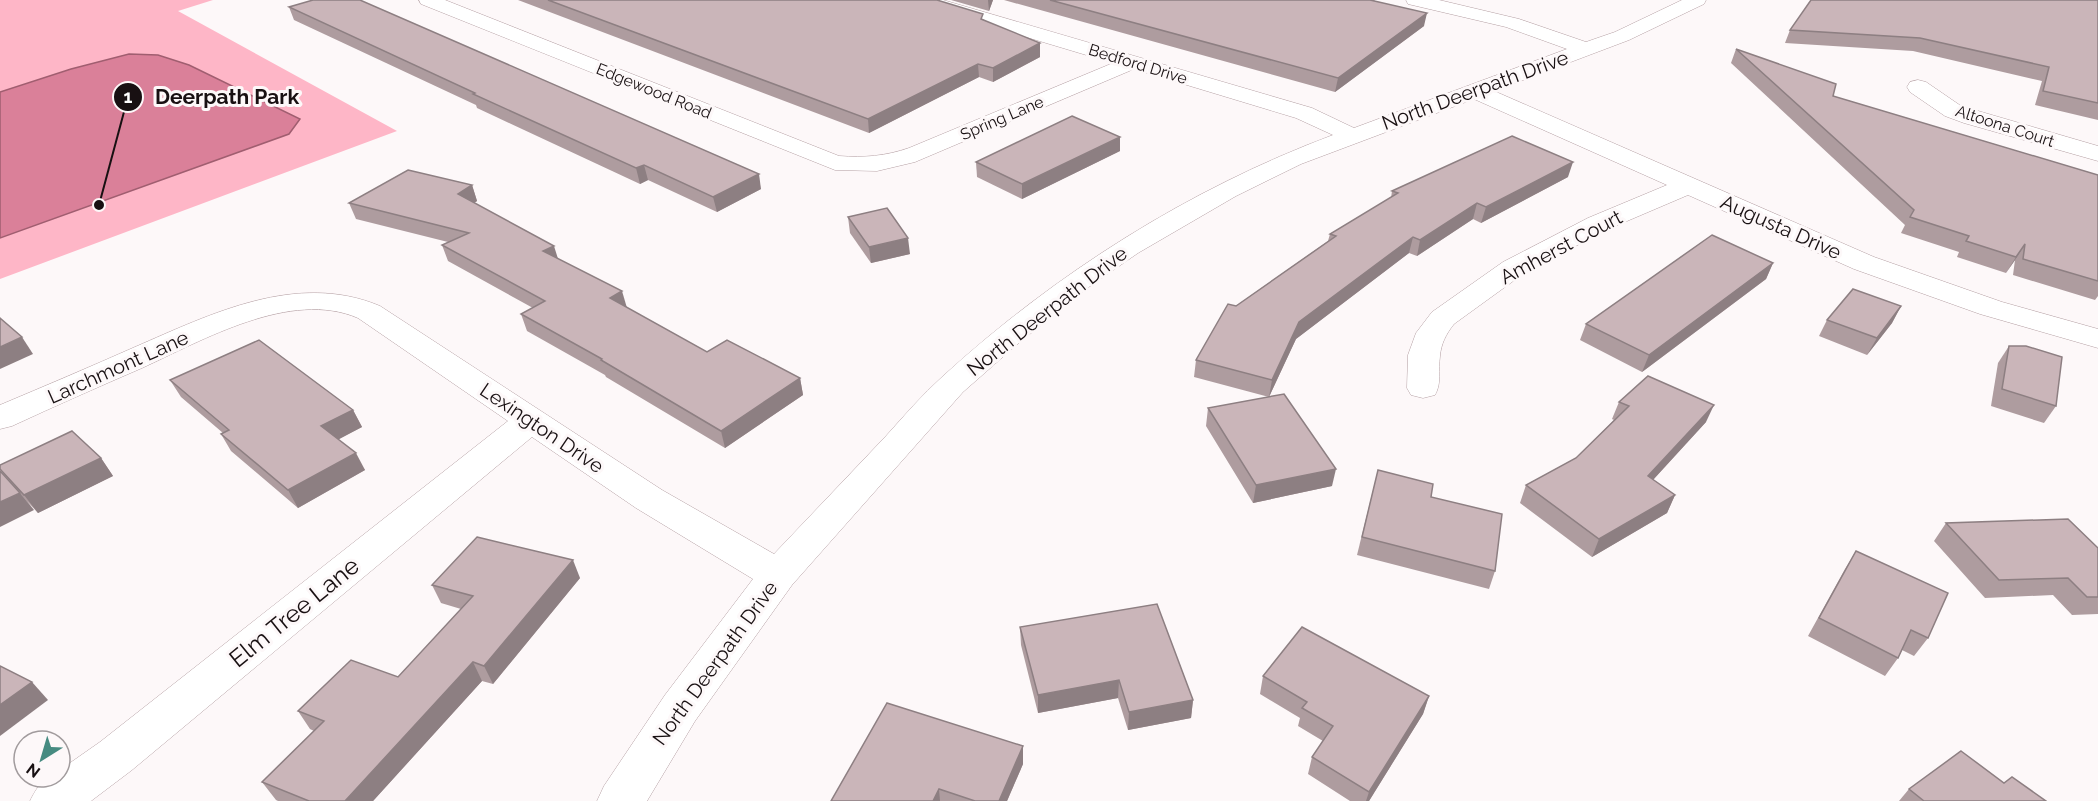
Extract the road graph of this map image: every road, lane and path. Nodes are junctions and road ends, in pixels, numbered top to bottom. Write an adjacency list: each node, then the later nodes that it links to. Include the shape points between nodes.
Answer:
1 (923, 0): 7 (street, Bedford Drive)
2 (1415, 0): 5 (street)
3 (1697, 0): 6 (street, North Deerpath Drive)
4 (435, 3): 12 (street, Edgewood Road, via 834,163)
5 (1457, 4): 6 (street)
6 (1586, 49): 9 (street, North Deerpath Drive)
7 (1133, 62): 10 (street, Bedford Drive, via 1304,113); 12 (street, Spring Lane, via 918,153)
8 (1918, 87): 11 (street, Altoona Court, via 1953,111)
9 (1473, 90): 10 (street, North Deerpath Drive); 13 (street, Augusta Drive)
10 (1351, 135): 19 (street, North Deerpath Drive, via 1227,191 1128,247 1076,283 952,385)
11 (2098, 154)
12 (868, 166)
13 (1688, 186): 15 (street, Augusta Drive, via 1864,263 1991,308); 16 (street, Amherst Court, via 1597,224 1513,268 1443,318 1431,333 1424,355)
14 (235, 315): 17 (street, Larchmont Lane); 18 (street, Lexington Drive, via 309,290 348,303 369,312)
15 (2098, 339)
16 (1424, 388)
17 (0, 418)
18 (531, 420): 19 (street, Lexington Drive, via 649,499); 20 (street, Elm Tree Lane, via 116,756)
19 (778, 575): 21 (street, North Deerpath Drive, via 680,708)
20 (54, 801)
21 (621, 801)

